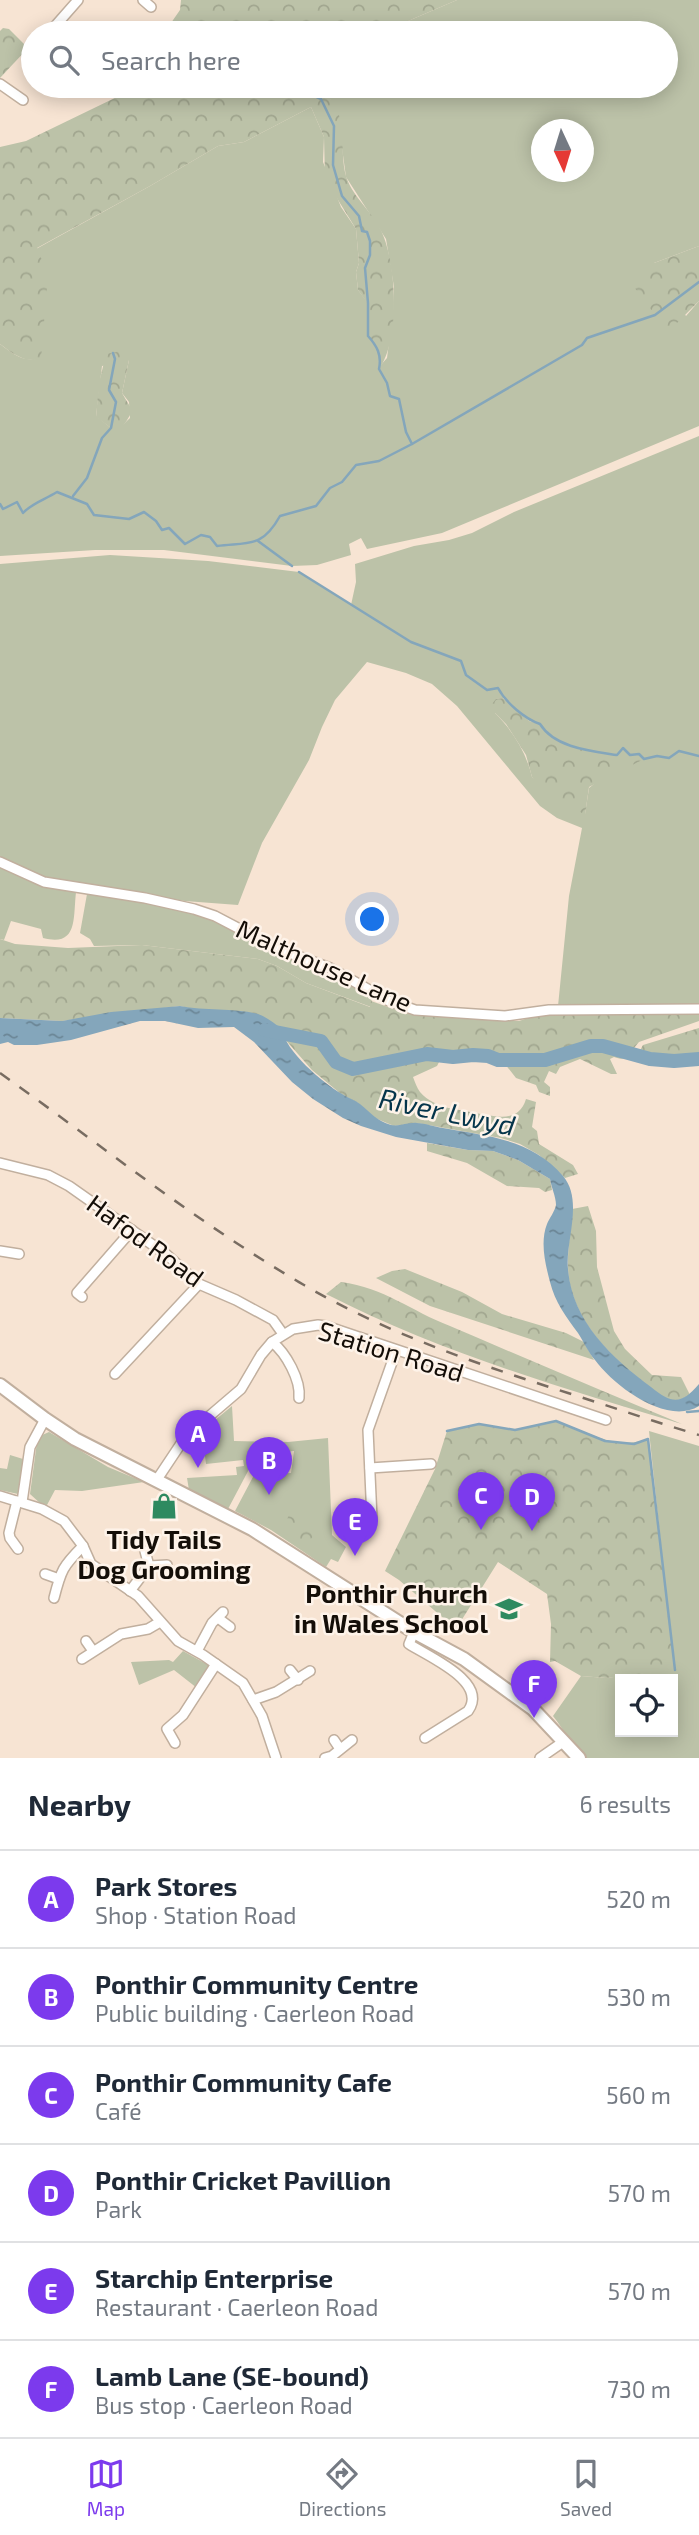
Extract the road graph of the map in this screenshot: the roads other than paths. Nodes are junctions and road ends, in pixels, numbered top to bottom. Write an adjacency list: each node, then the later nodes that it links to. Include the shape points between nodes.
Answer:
1 (78, 0): 4 (street)
2 (143, 0): 3 (street)
3 (151, 7)
4 (62, 21)
5 (0, 84): 6 (street)
6 (23, 100)
7 (0, 862): 8 (street, Malthouse Lane, via 44,882 154,899 215,916 415,1010 505,1016 549,1010)
8 (699, 1009)
9 (0, 1163): 10 (street, Hafod Road, via 59,1180)
10 (132, 1230): 13 (street, Hafod Road); 14 (street, via 77,1293)
11 (0, 1251): 12 (street)
12 (19, 1254)
13 (199, 1284): 15 (street, Hafod Road, via 273,1320); 18 (street)
14 (82, 1297)
15 (283, 1334): 16 (street, Station Road); 17 (street, Station Road, via 318,1325)
16 (272, 1342): 20 (street, via 282,1352); 25 (street, Station Road, via 241,1389 186,1437)
17 (396, 1351): 22 (street, Station Road); 24 (street, via 368,1430)
18 (115, 1374)
19 (0, 1385): 21 (main road)
20 (302, 1393)
21 (45, 1419): 25 (main road); 27 (street, via 30,1447)
22 (606, 1420)
23 (431, 1464): 24 (street)
24 (370, 1468): 28 (street, via 372,1519)
25 (156, 1481): 40 (main road, via 281,1545)
26 (0, 1496): 27 (street)
27 (20, 1501): 29 (street, via 64,1521); 30 (street, via 9,1533)
28 (363, 1520)
29 (83, 1546): 35 (street, via 66,1561); 36 (street, via 91,1563)
30 (18, 1549)
31 (145, 1551): 33 (street)
32 (167, 1565): 33 (street)
33 (149, 1566): 36 (street)
34 (45, 1574): 35 (street)
35 (59, 1579): 37 (street)
36 (130, 1591): 38 (street)
37 (54, 1598)
38 (160, 1622): 42 (street, via 121,1634); 43 (street, via 178,1641)
39 (230, 1627): 43 (street, via 221,1615)
40 (414, 1632): 50 (street, via 408,1644 456,1674 474,1693 468,1711); 53 (main road, via 516,1695)
41 (86, 1640): 42 (street)
42 (93, 1651): 44 (street)
43 (197, 1651): 45 (street)
44 (82, 1660)
45 (216, 1664): 49 (street, via 243,1683); 54 (street, via 183,1715 163,1727)
46 (290, 1670): 48 (street)
47 (310, 1671): 48 (street)
48 (298, 1680): 49 (street)
49 (253, 1700): 56 (street)
50 (426, 1739)
51 (334, 1740): 55 (street)
52 (352, 1740): 55 (street)
53 (563, 1742): 58 (street); 59 (main road)
54 (175, 1743)
55 (340, 1749): 57 (street)
56 (275, 1758)
57 (325, 1758)
58 (540, 1758)
59 (579, 1758)

